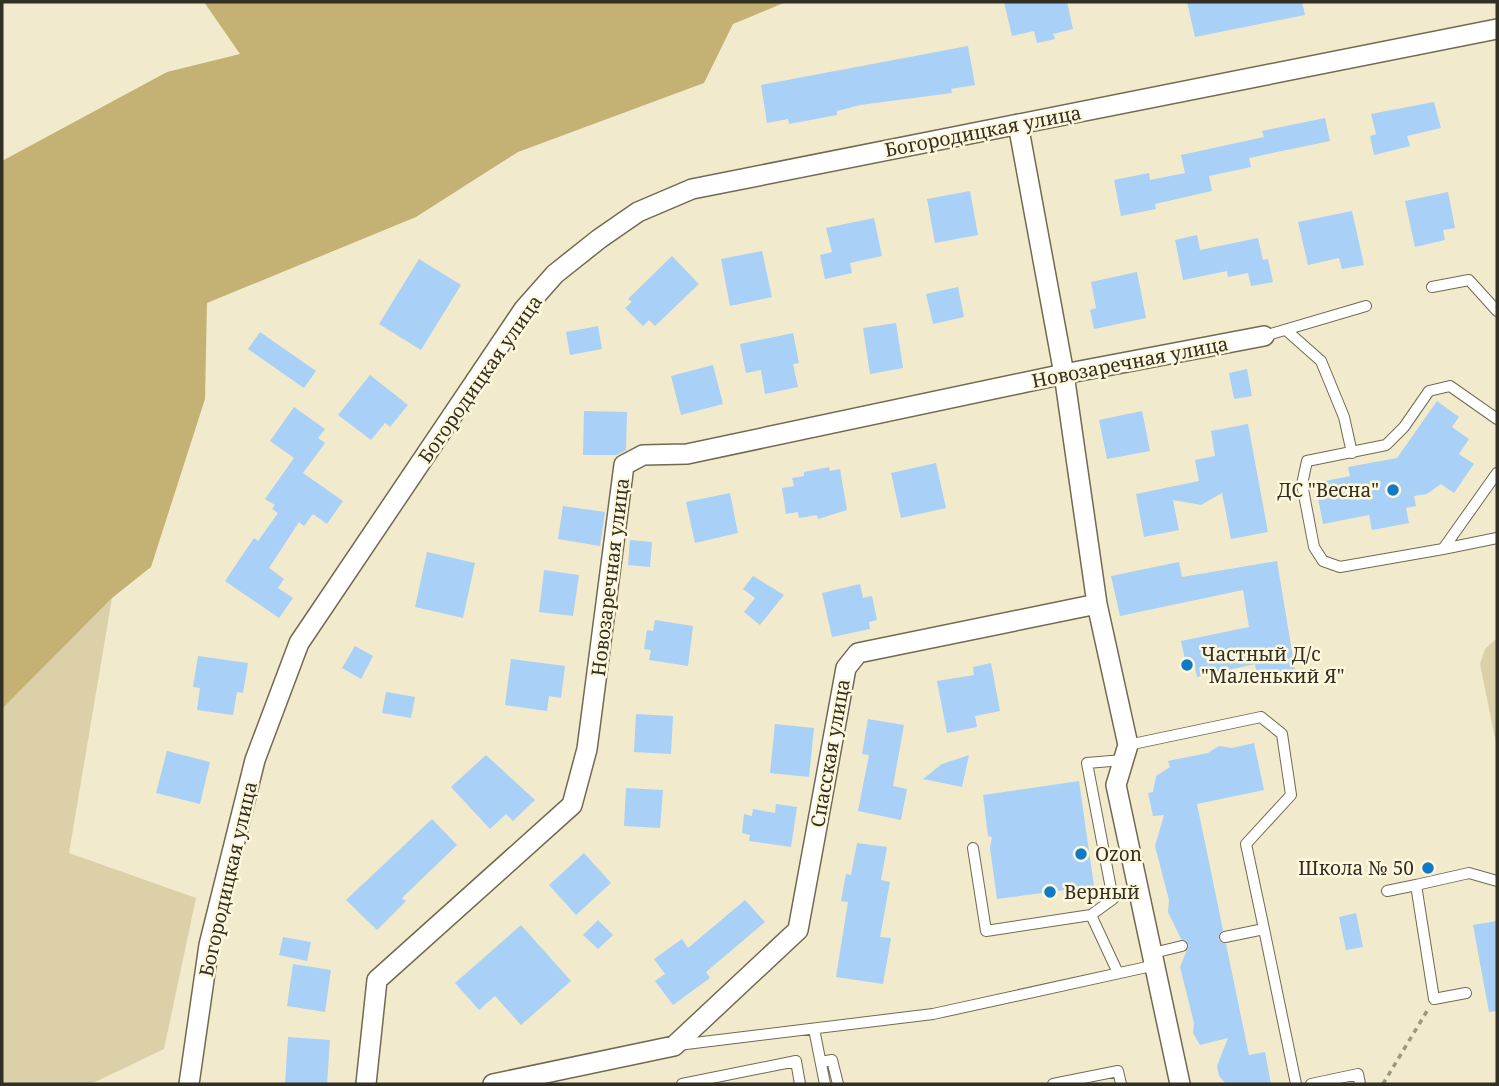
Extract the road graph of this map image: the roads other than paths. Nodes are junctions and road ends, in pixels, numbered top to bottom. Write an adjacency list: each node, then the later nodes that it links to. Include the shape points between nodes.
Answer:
1 (1497, 29): 2 (street, Богородицкая улица)
2 (1018, 124): 8 (street); 30 (street, Богородицкая улица, via 692,189 638,212 599,239 555,274 524,309 299,643 248,786 209,945)
3 (1432, 286): 5 (lane, via 1469,280)
4 (1367, 306): 6 (lane)
5 (1497, 311)
6 (1286, 330): 7 (lane); 10 (lane, via 1321,361 1344,416)
7 (1264, 336): 8 (street, Новозаречная улица)
8 (1064, 374): 14 (street); 31 (street, Новозаречная улица, via 687,454 643,455 624,466 587,749 572,805 377,980)
9 (1497, 419): 10 (lane, via 1450,386 1429,391 1386,445)
10 (1352, 453): 13 (lane, via 1307,461 1302,484 1314,548 1323,561 1340,567)
11 (1497, 473): 13 (lane)
12 (1497, 538): 13 (lane)
13 (1443, 548)
14 (1097, 604): 15 (street); 28 (street, Спасская улица, via 858,653 846,668 798,930)
15 (1126, 753): 20 (lane, via 1087,763 1113,899); 21 (lane, via 1261,717 1282,734 1292,795 1246,844); 24 (street, via 1116,785)
16 (973, 848): 20 (lane, via 986,931)
17 (1497, 881): 18 (lane, via 1469,873)
18 (1416, 885): 19 (lane); 26 (lane, via 1434,999)
19 (1387, 891)
20 (1091, 915): 25 (lane)
21 (1264, 929): 22 (lane); 40 (lane)
22 (1225, 937)
23 (1182, 946): 24 (lane)
24 (1154, 959): 25 (lane); 39 (street)
25 (1118, 973): 27 (lane, via 933,1014)
26 (1466, 993)
27 (814, 1028): 28 (lane); 29 (lane)
28 (674, 1046): 32 (street)
29 (821, 1062): 35 (lane); 36 (lane, via 832,1060)
30 (189, 1084)
31 (366, 1084)
32 (493, 1084)
33 (682, 1084): 34 (lane, via 796,1061)
34 (800, 1084)
35 (825, 1084)
36 (838, 1084)
37 (1053, 1084): 38 (lane, via 1118,1071)
38 (1121, 1084)
39 (1180, 1084)
40 (1296, 1084)
41 (1311, 1084): 42 (lane, via 1358,1074)
42 (1360, 1084)

